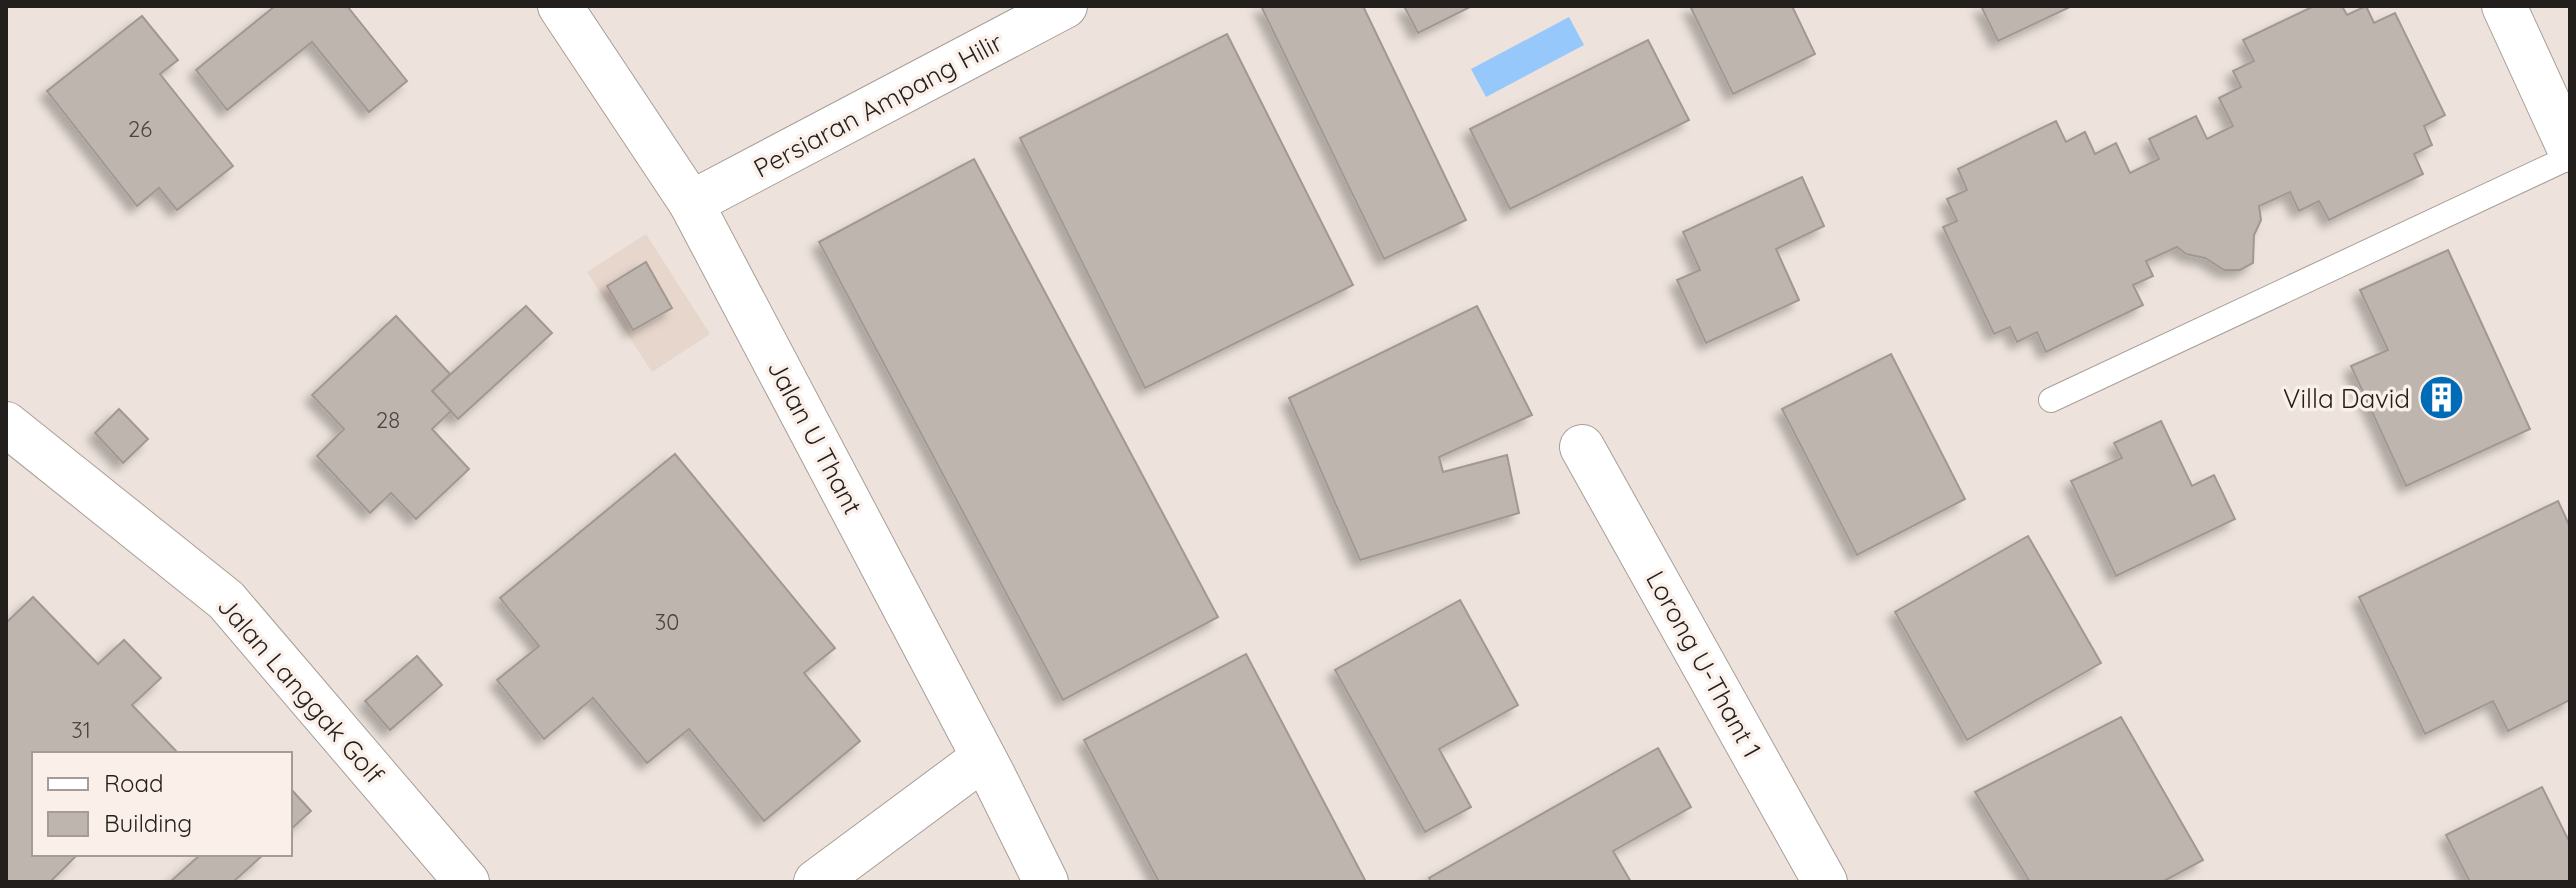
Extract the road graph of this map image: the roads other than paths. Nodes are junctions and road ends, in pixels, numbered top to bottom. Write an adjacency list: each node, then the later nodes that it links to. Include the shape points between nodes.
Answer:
1 (560, 6): 6 (street, Jalan U Thant)
2 (1065, 6): 6 (street, Persiaran Ampang Hilir)
3 (2504, 6): 4 (street)
4 (2570, 150)
5 (2570, 157): 7 (lane)
6 (691, 203): 10 (street, Jalan U Thant)
7 (2051, 400)
8 (6, 424): 11 (street, Jalan Langgak Golf, via 226,600)
9 (1582, 447): 14 (street, Lorong U-Thant 1)
10 (983, 758): 12 (street); 13 (street, Jalan U Thant)
11 (467, 882)
12 (816, 882)
13 (1046, 882)
14 (1825, 882)

